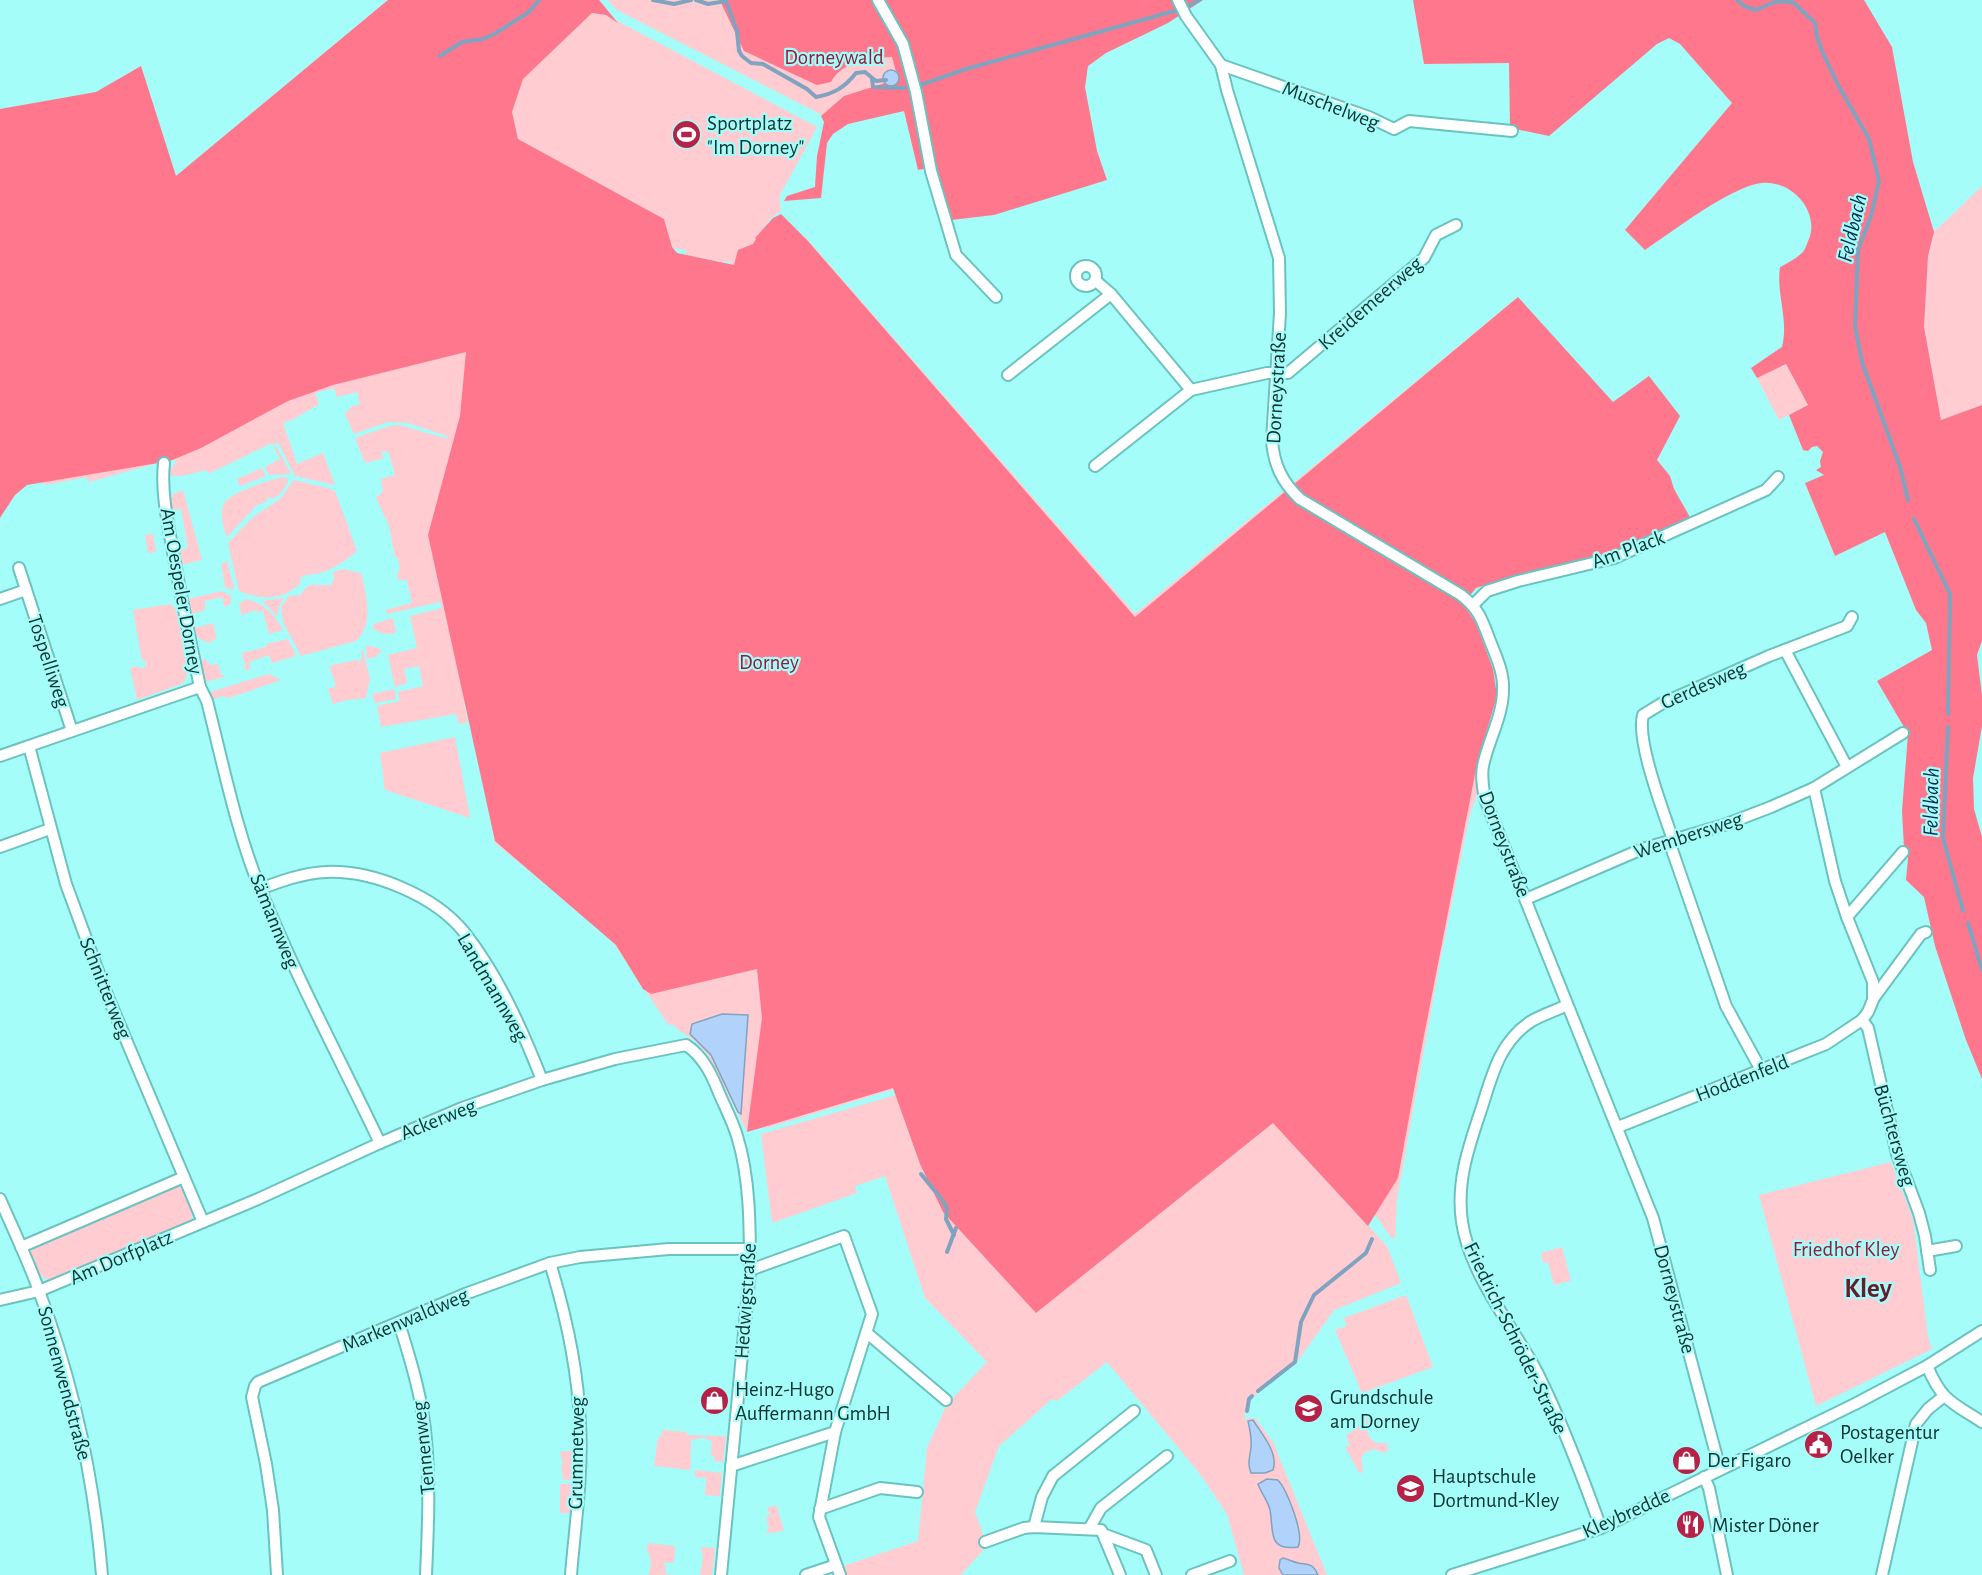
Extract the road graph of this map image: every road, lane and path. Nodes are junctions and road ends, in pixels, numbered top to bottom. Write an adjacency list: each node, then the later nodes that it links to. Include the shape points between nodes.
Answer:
1 (878, 0): 8 (street, via 903,44 931,171 956,255)
2 (1182, 7): 3 (street, Dorneystraße)
3 (1221, 65): 4 (street, Muschelweg, via 1394,129 1409,120); 9 (street, Dorneystraße, via 1279,258)
4 (1512, 131)
5 (1456, 225): 9 (street, Kreidemeerweg, via 1436,235 1424,258 1288,373)
6 (1096, 281): 7 (street)
7 (1111, 294): 10 (street); 11 (street)
8 (996, 297)
9 (1277, 373): 11 (street, Kreidemeerweg); 18 (street, Dorneystraße, via 1272,441 1278,472 1286,485 1300,499)
10 (1008, 375)
11 (1191, 390): 13 (street)
12 (164, 463): 21 (street, Am Oespeler Dorney, via 168,524)
13 (1095, 466)
14 (1778, 477): 18 (street, Am Plack, via 1766,490 1645,546 1614,558 1487,591)
15 (19, 568): 16 (street, Tospelliweg)
16 (26, 590): 17 (street, Tospelliweg); 22 (street, Tospelliweg)
17 (0, 599)
18 (1473, 605): 33 (street, Dorneystraße, via 1485,627 1503,683 1503,699 1482,768 1482,783)
19 (1852, 617): 20 (street, Gerdesweg, via 1847,626)
20 (1785, 650): 26 (street); 29 (street, Gerdesweg, via 1661,704 1643,716 1650,767)
21 (200, 687): 22 (street, Am Oespeler Dorney); 32 (street, Sämannweg)
22 (72, 731): 24 (street, Am Oespeler Dorney)
23 (1903, 734): 26 (street, Wembersweg)
24 (29, 746): 25 (street, Am Oespeler Dorney); 28 (street, Schnitterweg)
25 (0, 756)
26 (1847, 767): 27 (street, Wembersweg)
27 (1814, 788): 29 (street, Wembersweg, via 1739,819); 34 (street)
28 (50, 829): 30 (street); 44 (street, Schnitterweg, via 105,990)
29 (1671, 840): 33 (street, Wembersweg); 40 (street, Gerdesweg, via 1723,999)
30 (0, 847)
31 (1903, 852): 34 (street)
32 (260, 889): 41 (street, Landmannweg, via 289,878 337,873 371,877 407,888 439,908 463,930 480,955 515,1018); 43 (street, Sämannweg)
33 (1526, 899): 37 (street, Dorneystraße)
34 (1847, 918): 36 (street, via 1873,982)
35 (1926, 932): 36 (street)
36 (1873, 1000): 38 (street)
37 (1567, 1005): 42 (street, Dorneystraße); 72 (street, Friedrich-Schröder-Straße, via 1528,1023 1503,1049 1464,1164 1460,1204 1462,1224 1477,1268 1553,1406)
38 (1862, 1020): 40 (street, Hoddenfeld, via 1826,1044); 50 (street, Büchtersweg, via 1868,1029 1897,1154 1919,1213)
39 (683, 1044): 41 (street, Ackerweg); 49 (street, Hedwigstraße, via 694,1051 709,1071 738,1137)
40 (1761, 1070): 42 (street, Hoddenfeld)
41 (542, 1080): 43 (street, Ackerweg)
42 (1618, 1127): 67 (street, Dorneystraße, via 1662,1247)
43 (380, 1143): 46 (street, Ackerweg)
44 (184, 1177): 46 (street, Schnitterweg); 48 (street)
45 (0, 1199): 48 (street, Sonnenwendstraße)
46 (203, 1222): 54 (street, Am Dorfplatz)
47 (1956, 1246): 50 (street)
48 (21, 1247): 54 (street, Sonnenwendstraße)
49 (750, 1249): 51 (street, Markenwaldweg, via 669,1249); 52 (street, Hedwigstraße)
50 (1927, 1251): 53 (street, Büchtersweg)
51 (550, 1263): 56 (street, Markenwaldweg); 81 (street, Grummetweg, via 575,1368 581,1426)
52 (750, 1270): 58 (street, via 844,1236 872,1314); 66 (street, Hedwigstraße)
53 (1929, 1270)
54 (39, 1291): 55 (street, Am Dorfplatz); 78 (street, Sonnenwendstraße, via 86,1456)
55 (0, 1300)
56 (399, 1323): 79 (street, Markenwaldweg, via 255,1386 252,1397 273,1510); 80 (street, Tennenweg, via 412,1364 426,1439)
57 (1982, 1331): 59 (street, Kleybredde)
58 (867, 1333): 61 (street); 64 (street)
59 (1927, 1366): 60 (street); 67 (street, Kleybredde)
60 (1943, 1396): 63 (street); 89 (street, via 1916,1424)
61 (946, 1400)
62 (1134, 1412): 71 (street, via 1053,1476 1042,1497)
63 (1982, 1422)
64 (835, 1432): 66 (street); 70 (street)
65 (1167, 1456): 73 (street, via 1101,1508)
66 (731, 1466): 82 (street, Hedwigstraße)
67 (1720, 1468): 68 (street, Kleybredde)
68 (1704, 1477): 72 (street, Kleybredde); 88 (street)
69 (917, 1492): 70 (street, via 880,1488)
70 (820, 1509): 77 (street, via 819,1517)
71 (1035, 1527): 73 (street); 75 (street)
72 (1601, 1528): 87 (street, Kleybredde)
73 (1089, 1529): 74 (street, via 1101,1530)
74 (1103, 1534): 84 (street); 85 (street, via 1146,1550)
75 (985, 1542)
76 (1230, 1561): 86 (street)
77 (838, 1570): 83 (street)
78 (102, 1575)
79 (277, 1575)
80 (426, 1575)
81 (571, 1575)
82 (721, 1575)
83 (806, 1575)
84 (1120, 1575)
85 (1156, 1575)
86 (1192, 1575)
87 (1452, 1575)
88 (1727, 1575)
89 (1882, 1575)

